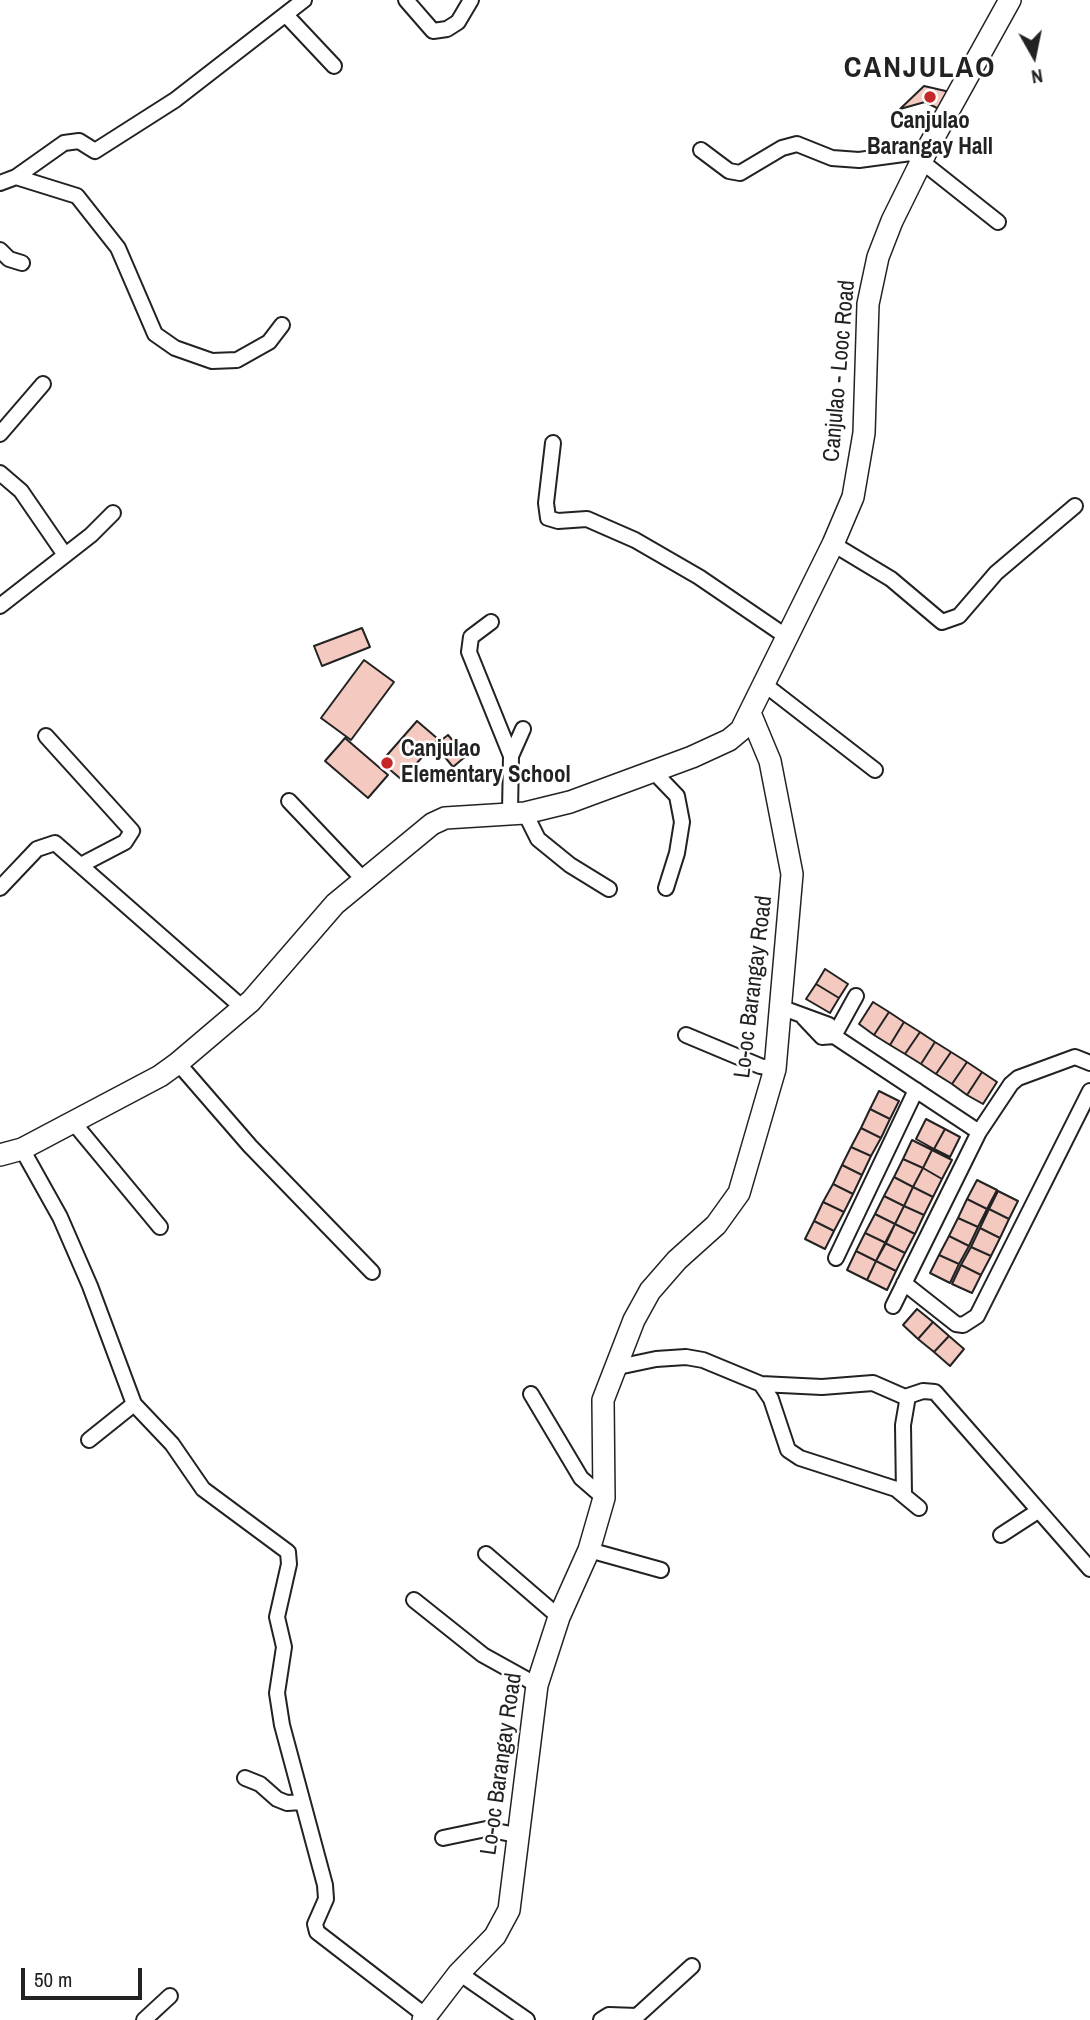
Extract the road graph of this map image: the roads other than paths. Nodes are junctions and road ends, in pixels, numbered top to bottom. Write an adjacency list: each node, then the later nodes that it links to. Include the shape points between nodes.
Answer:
1 (304, 0): 5 (street)
2 (407, 0): 3 (street, via 433,31 458,22)
3 (471, 0)
4 (1010, 0): 8 (street, Canjulao - Looc Road)
5 (286, 15): 6 (street); 9 (street, via 175,100 95,151 71,141)
6 (334, 66)
7 (701, 150): 8 (street, via 729,171 740,173 797,144 832,158 859,160 911,153)
8 (922, 160): 11 (street); 21 (street, Canjulao - Looc Road, via 878,257 868,304 864,433 853,497)
9 (16, 177): 10 (street); 14 (street, via 76,196 118,248 155,334 175,348 212,360 237,360 269,342)
10 (0, 183)
11 (998, 222)
12 (0, 250): 13 (street)
13 (22, 263)
14 (282, 325)
15 (43, 384): 16 (street)
16 (0, 434)
17 (552, 443): 25 (street, via 548,518 587,519 635,540)
18 (0, 473): 22 (street, via 21,491)
19 (1076, 506): 21 (street, via 996,573 959,615 947,621 938,621 891,579)
20 (113, 513): 22 (street)
21 (833, 544): 25 (street, Canjulao - Looc Road)
22 (65, 555): 23 (street)
23 (0, 607)
24 (492, 622): 30 (street, via 471,637 469,652)
25 (787, 637): 26 (street, Canjulao - Looc Road)
26 (764, 684): 27 (street, Canjulao - Looc Road); 31 (street)
27 (750, 713): 32 (street, Canjulao - Looc Road, via 729,740); 41 (street, Lo-oc Barangay Road, via 770,761 792,874)
28 (523, 729): 30 (street)
29 (46, 736): 35 (street, via 132,831 125,842)
30 (511, 756): 34 (street)
31 (876, 770)
32 (653, 771): 34 (street, Canjulao - Looc Road, via 570,802); 38 (street, via 677,796 682,822)
33 (289, 801): 36 (street)
34 (518, 812): 36 (street, Canjulao - Looc Road, via 445,818); 39 (street, via 538,839)
35 (80, 865): 37 (street, via 55,843 47,844); 42 (street)
36 (363, 879): 42 (street, Canjulao - Looc Road)
37 (0, 888)
38 (666, 888)
39 (609, 889)
40 (856, 996): 44 (street)
41 (780, 1007): 44 (street, via 804,1018 822,1037); 47 (street, Lo-oc Barangay Road)
42 (243, 1008): 45 (street, Canjulao - Looc Road)
43 (686, 1035): 47 (street)
44 (834, 1036): 48 (street)
45 (178, 1063): 50 (street, Canjulao - Looc Road); 56 (street, via 250,1146)
46 (1090, 1063): 51 (street, via 1075,1057 1018,1078)
47 (775, 1069): 59 (street, Lo-oc Barangay Road, via 739,1193 716,1225 650,1291)
48 (916, 1090): 51 (street); 55 (street)
49 (1090, 1091): 57 (street, via 977,1316 956,1324)
50 (73, 1122): 52 (street, Canjulao - Looc Road); 54 (street)
51 (979, 1132): 57 (street)
52 (22, 1149): 53 (street, Canjulao - Looc Road); 63 (street, via 60,1217)
53 (0, 1154)
54 (160, 1227)
55 (836, 1258)
56 (372, 1272)
57 (904, 1283): 58 (street)
58 (893, 1306)
59 (618, 1367): 60 (street, via 686,1357); 66 (street, Lo-oc Barangay Road, via 603,1400)
60 (761, 1384): 62 (street, via 822,1387 873,1383); 65 (street, via 771,1399 788,1450)
61 (531, 1394): 66 (street, via 581,1478)
62 (908, 1396): 65 (street, via 903,1425); 68 (street, via 930,1391 943,1397)
63 (134, 1404): 64 (street); 78 (street, via 172,1444 203,1489 288,1552 277,1616 285,1647 277,1693)
64 (89, 1440)
65 (904, 1494): 67 (street)
66 (604, 1498): 70 (street, Lo-oc Barangay Road)
67 (919, 1508)
68 (1038, 1511): 69 (street); 72 (street)
69 (1002, 1535)
70 (589, 1550): 73 (street); 75 (street, Lo-oc Barangay Road)
71 (486, 1555): 75 (street)
72 (1090, 1569)
73 (661, 1570)
74 (414, 1600): 76 (street, via 483,1654)
75 (559, 1617): 76 (street, Lo-oc Barangay Road)
76 (537, 1685): 79 (street, Lo-oc Barangay Road)
77 (245, 1778): 78 (street, via 277,1799)
78 (302, 1802): 84 (street, via 325,1885 317,1932)
79 (516, 1835): 80 (street, via 486,1829); 82 (street, Lo-oc Barangay Road, via 509,1910 502,1926)
80 (443, 1838)
81 (692, 1966): 87 (street, via 637,2016 609,2015)
82 (459, 1973): 84 (street, Lo-oc Barangay Road); 86 (street)
83 (170, 1996): 85 (street)
84 (425, 2018)
85 (144, 2020)
86 (527, 2020)
87 (601, 2020)

